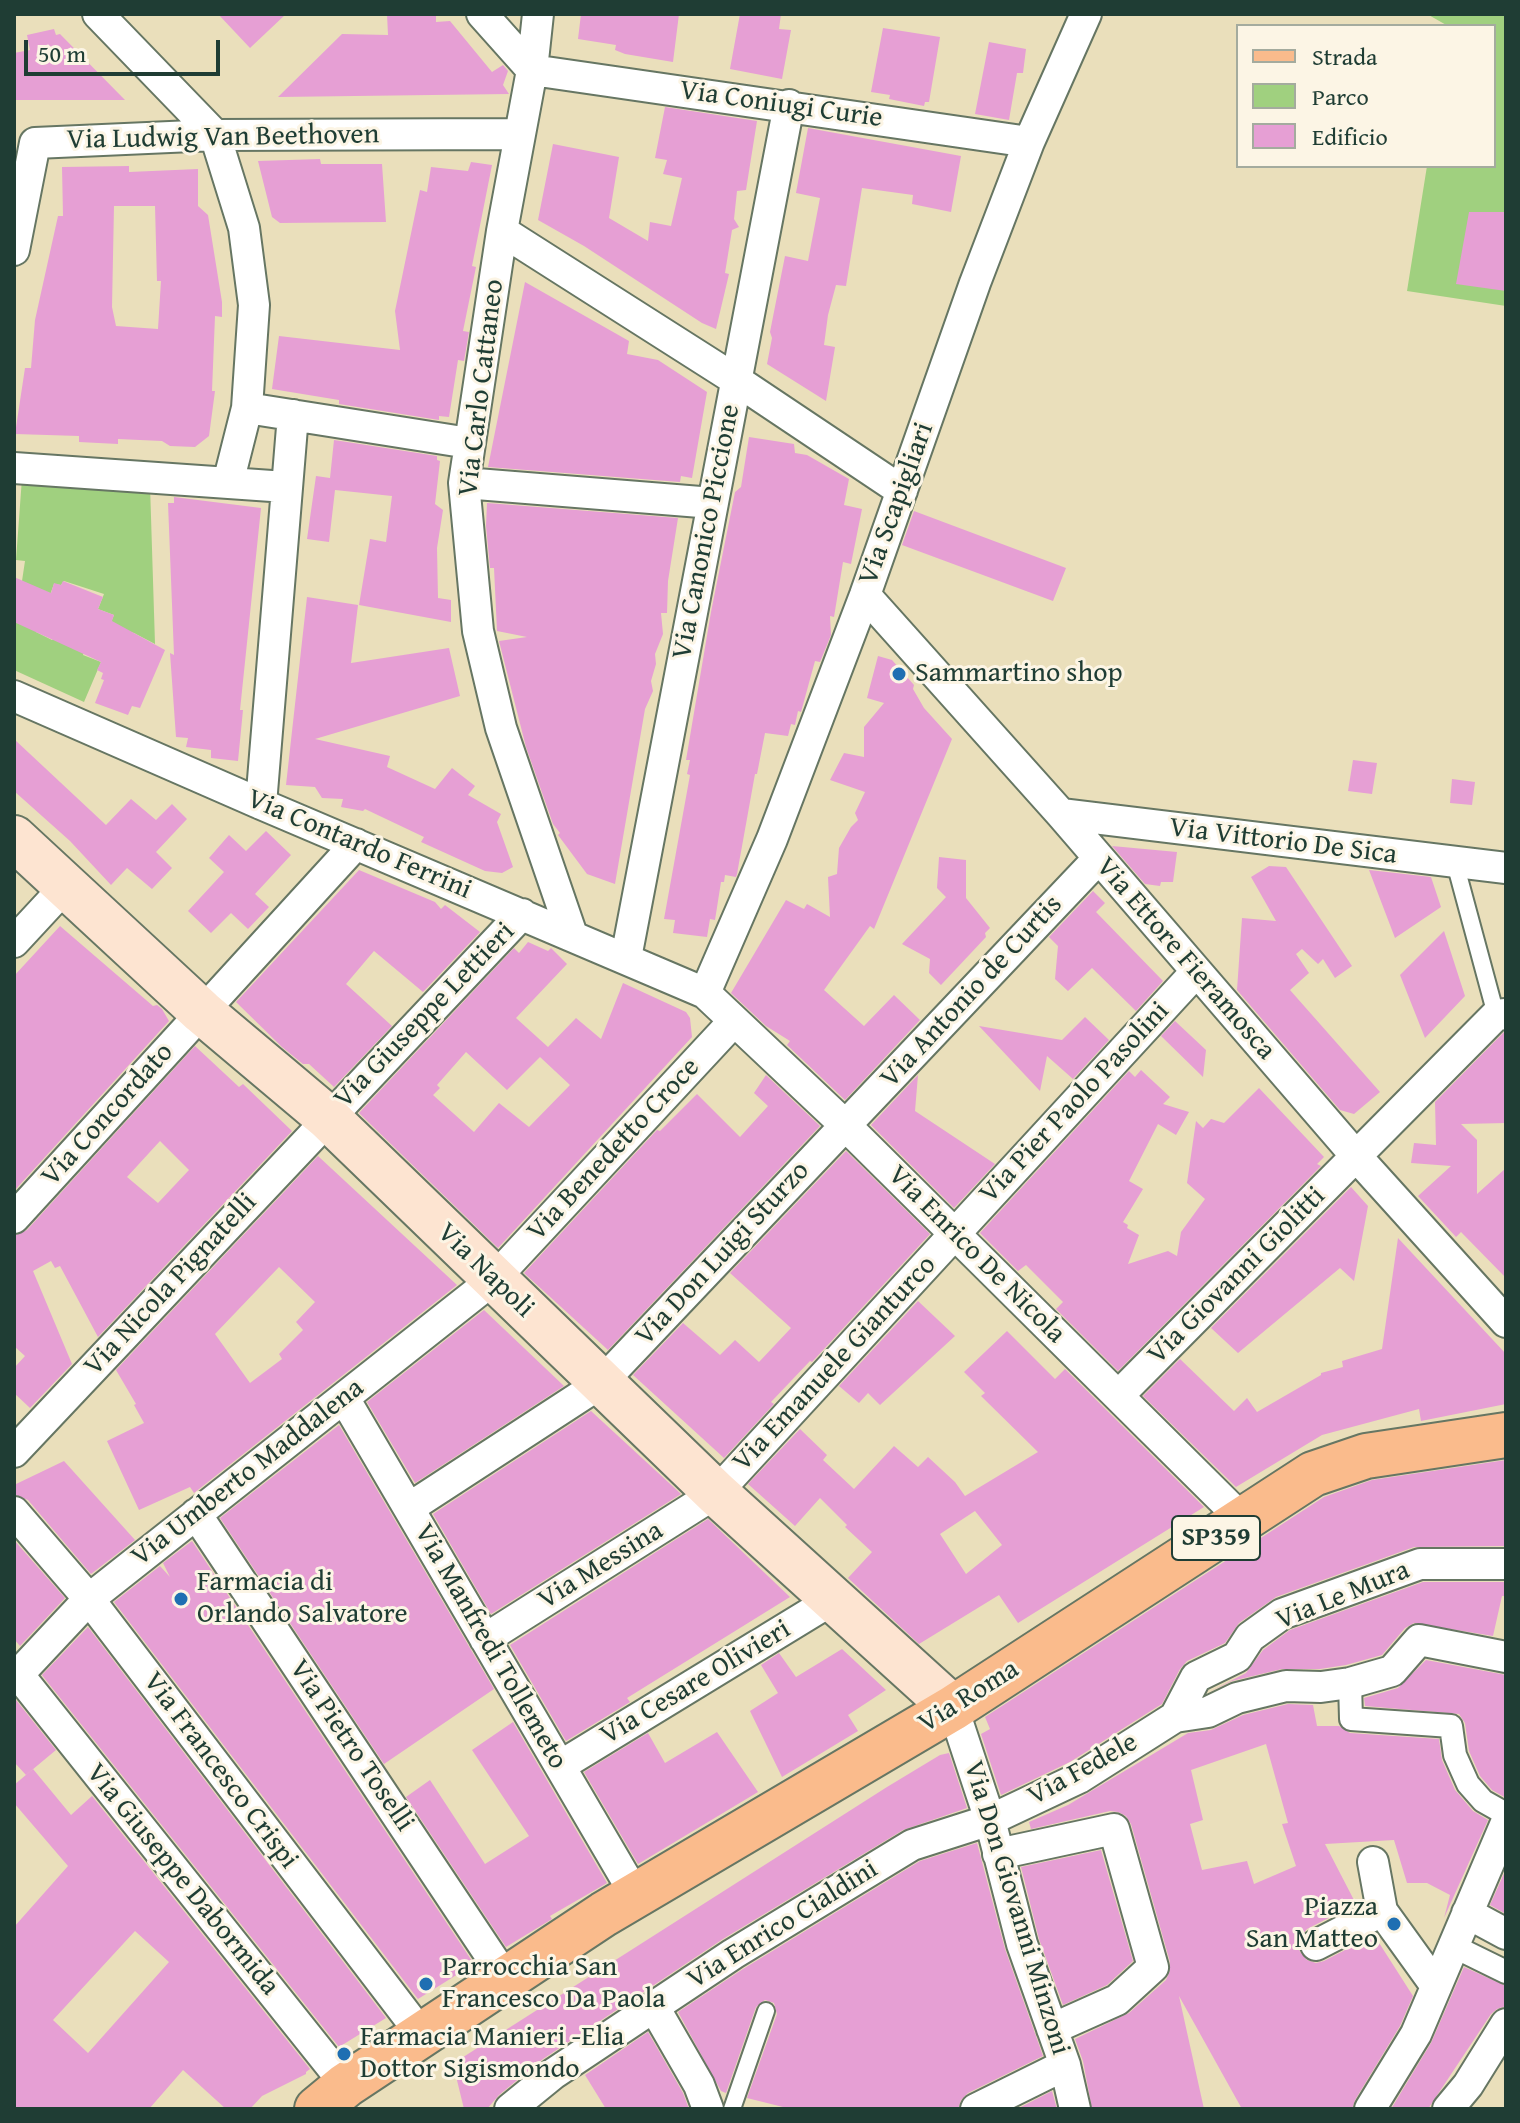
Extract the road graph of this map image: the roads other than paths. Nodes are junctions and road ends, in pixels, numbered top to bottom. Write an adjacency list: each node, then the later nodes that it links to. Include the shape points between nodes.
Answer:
1 (98, 14): 8 (street)
2 (482, 14): 5 (street)
3 (538, 14): 5 (street, Via Carlo Cattaneo)
4 (1086, 14): 9 (street, Via Scapigliari)
5 (532, 70): 6 (street, Via Coniugi Curie); 7 (street, Via Carlo Cattaneo)
6 (789, 105): 9 (street, Via Coniugi Curie); 12 (street, Via Canonico Piccione)
7 (519, 134): 8 (street, Via Ludwig Van Beethoven); 10 (street, Via Carlo Cattaneo)
8 (215, 135): 11 (street, Via Ludwig Van Beethoven, via 35,143); 13 (street, via 244,228 254,305)
9 (1029, 142): 20 (street, Via Scapigliari)
10 (502, 231): 12 (street); 15 (street, Via Carlo Cattaneo)
11 (14, 250)
12 (736, 380): 20 (street); 21 (street, Via Canonico Piccione)
13 (247, 408): 14 (street); 17 (street)
14 (293, 415): 15 (street); 19 (street)
15 (469, 443): 18 (street, Via Carlo Cattaneo)
16 (14, 468): 17 (street)
17 (228, 483): 19 (street)
18 (464, 483): 21 (street); 33 (street, Via Carlo Cattaneo, via 478,631 501,728)
19 (286, 487): 24 (street)
20 (902, 491): 22 (street, Via Scapigliari)
21 (713, 503): 35 (street, Via Canonico Piccione)
22 (865, 595): 25 (street, Via Ettore Fieramosca); 37 (street, Via Scapigliari, via 772,839)
23 (14, 696): 24 (street, Via Contardo Ferrini)
24 (261, 804): 27 (street, Via Contardo Ferrini)
25 (1061, 814): 28 (street, Via Ettore Fieramosca); 29 (street, Via Vittorio De Sica)
26 (14, 838): 31 (main road, Via Napoli)
27 (356, 844): 32 (street, Via Contardo Ferrini); 38 (street, Via Concordato)
28 (1098, 859): 36 (street, Via Ettore Fieramosca); 42 (street, Via Antonio de Curtis)
29 (1455, 863): 30 (street, Via Vittorio De Sica); 39 (lane)
30 (1506, 868)
31 (65, 887): 34 (street); 38 (main road, Via Napoli)
32 (522, 914): 33 (street, Via Contardo Ferrini); 41 (street, Via Giuseppe Lettieri)
33 (572, 935): 35 (street, Via Contardo Ferrini)
34 (14, 942)
35 (626, 958): 37 (street, Via Contardo Ferrini)
36 (1196, 972): 43 (street, Via Ettore Fieramosca); 45 (street, Via Pier Paolo Pasolini)
37 (705, 993): 40 (street, Via Enrico De Nicola)
38 (202, 1012): 41 (main road, Via Napoli); 44 (street, Via Concordato)
39 (1501, 1014): 43 (street, Via Giovanni Giolitti)
40 (734, 1021): 42 (street, Via Enrico De Nicola); 46 (street, Via Benedetto Croce)
41 (328, 1118): 46 (main road, Via Napoli); 52 (street, Via Nicola Pignatelli)
42 (845, 1125): 45 (street, Via Enrico De Nicola); 48 (street, Via Don Luigi Sturzo)
43 (1356, 1156): 47 (street, Via Ettore Fieramosca); 49 (street, Via Giovanni Giolitti)
44 (14, 1218)
45 (954, 1235): 49 (street, Via Enrico De Nicola); 53 (street, Via Emanuele Gianturco)
46 (494, 1279): 48 (main road, Via Napoli); 50 (street, Via Umberto Maddalena)
47 (1506, 1322)
48 (601, 1383): 53 (main road, Via Napoli); 54 (street, Via Don Luigi Sturzo)
49 (1118, 1396): 57 (street, Via Enrico De Nicola)
50 (344, 1398): 54 (street, Via Manfredi Tollemeto); 56 (street, Via Umberto Maddalena)
51 (1506, 1435): 57 (main road, Via Roma / SP359, via 1366,1456 1313,1474)
52 (14, 1452)
53 (716, 1493): 60 (main road, Via Napoli); 61 (street, Via Messina)
54 (409, 1508): 61 (street, Via Manfredi Tollemeto)
55 (14, 1512): 59 (street, Via Francesco Crispi)
56 (196, 1514): 59 (street, Via Umberto Maddalena); 80 (street, Via Pietro Toselli)
57 (1244, 1521): 65 (main road, Via Roma / SP359)
58 (1506, 1564): 66 (street, Via Le Mura, via 1420,1564 1282,1614 1250,1637 1237,1657 1196,1677)
59 (89, 1599): 63 (street, Via Umberto Maddalena); 85 (street, Via Francesco Crispi)
60 (832, 1600): 65 (main road, Via Napoli); 67 (street, Via Cesare Olivieri)
61 (485, 1639): 67 (street, Via Manfredi Tollemeto)
62 (1506, 1657): 64 (street, via 1419,1640 1392,1671)
63 (16, 1677): 88 (street, Via Giuseppe Dabormida)
64 (1350, 1683): 66 (street, via 1286,1686 1237,1698 1208,1712); 68 (street, via 1351,1719 1451,1726 1455,1755 1468,1784 1483,1801)
65 (953, 1708): 69 (street, Via Don Giovanni Minzoni); 73 (main road, Via Roma / SP359)
66 (1175, 1717): 69 (street, Via Fedele, via 1079,1778)
67 (560, 1766): 73 (street, Via Manfredi Tollemeto)
68 (1506, 1814)
69 (990, 1820): 71 (street, Via Don Giovanni Minzoni); 82 (street, Via Enrico Cialdini, via 912,1845)
70 (1506, 1823): 75 (street)
71 (998, 1854): 86 (street, Via Don Giovanni Minzoni); 86 (street, via 1114,1829 1153,1967 1117,2000)
72 (1373, 1862): 74 (street)
73 (636, 1896): 80 (main road, Via Roma / SP359)
74 (1382, 1911): 77 (street); 81 (street)
75 (1467, 1913): 76 (street); 78 (street)
76 (1506, 1934)
77 (1316, 1945)
78 (1453, 1946): 79 (street); 81 (street)
79 (1506, 1972)
80 (506, 1979): 85 (main road, Via Roma / SP359)
81 (1436, 1986): 94 (street, via 1416,2034)
82 (654, 2007): 89 (street, Via Enrico Cialdini); 90 (street)
83 (766, 2011): 91 (lane)
84 (1506, 2024): 95 (street)
85 (436, 2025): 88 (main road, SP359)
86 (1052, 2029): 87 (street, Via Don Giovanni Minzoni)
87 (1065, 2065): 92 (street); 93 (street, Via Don Giovanni Minzoni)
88 (332, 2097)
89 (510, 2109)
90 (708, 2109)
91 (732, 2109)
92 (976, 2109)
93 (1075, 2109)
94 (1370, 2109)
95 (1448, 2109)

